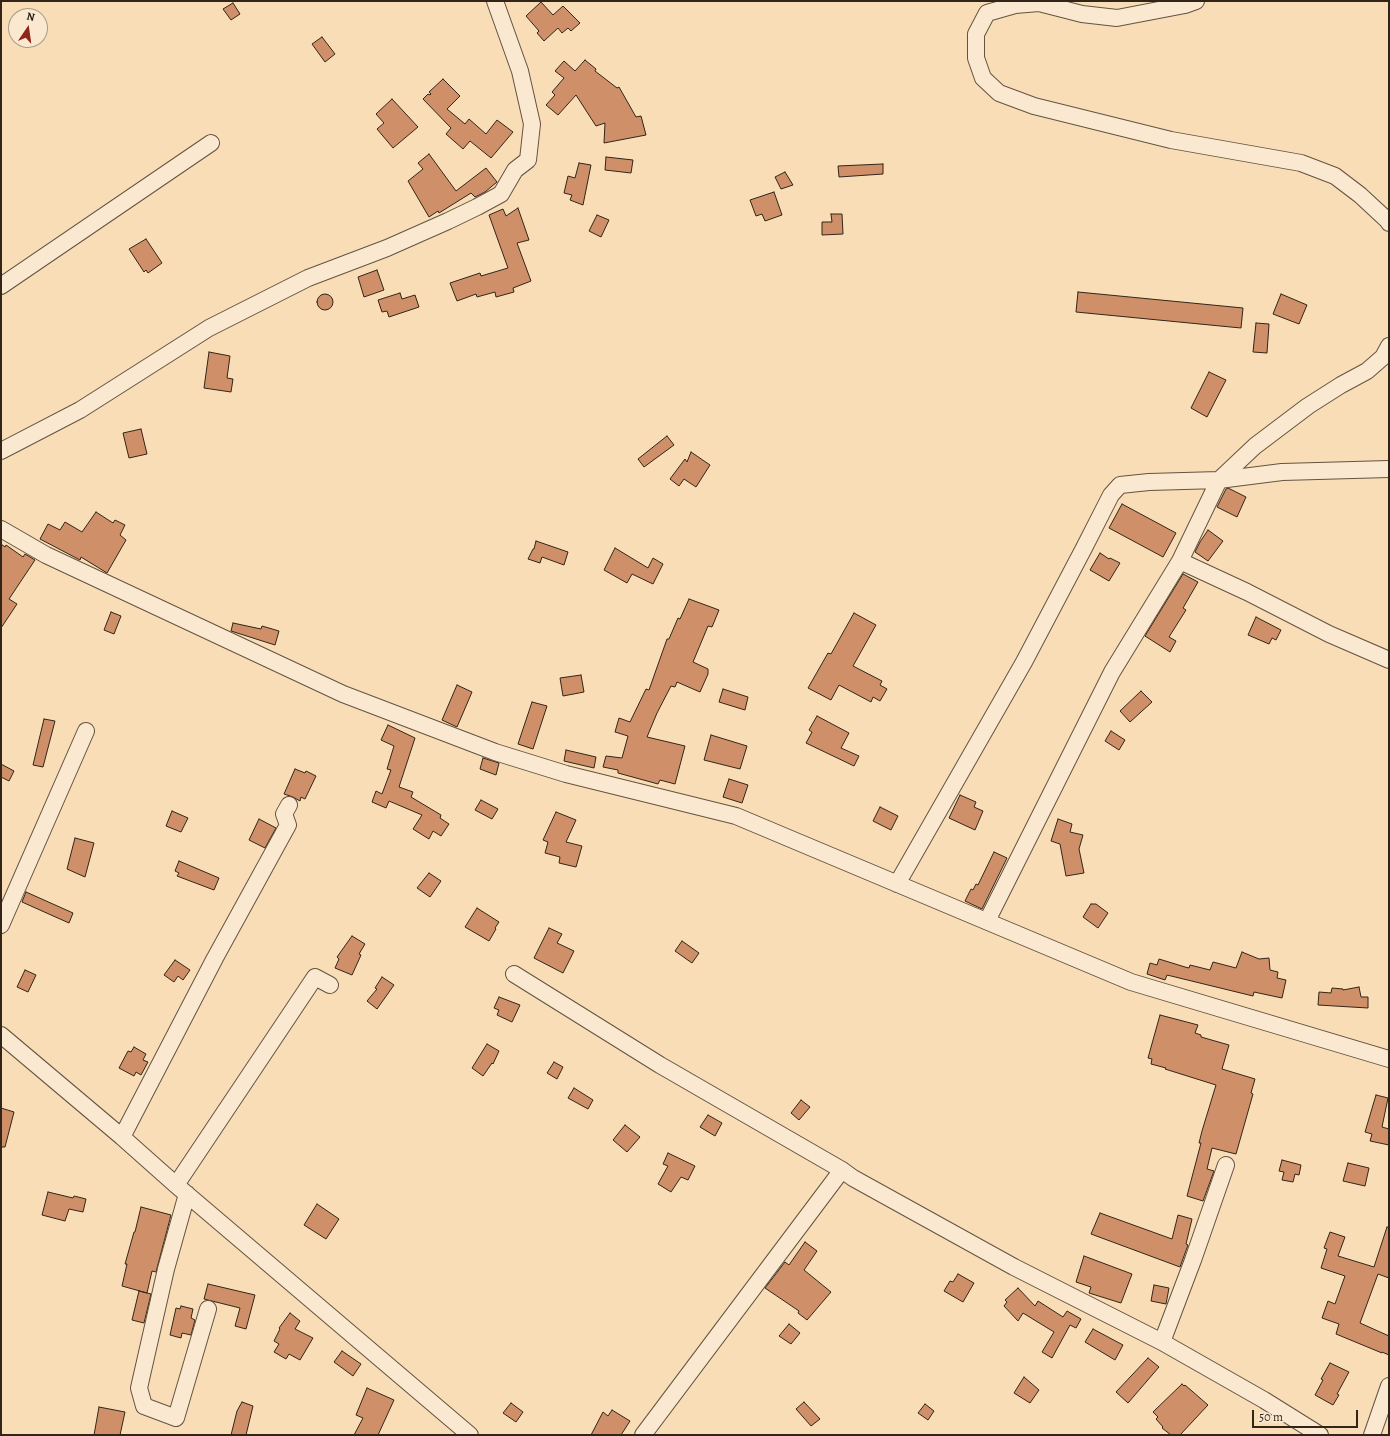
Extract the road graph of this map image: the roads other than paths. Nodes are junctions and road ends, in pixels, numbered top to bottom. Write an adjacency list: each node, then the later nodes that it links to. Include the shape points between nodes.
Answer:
1 (495, 1): 8 (street, via 520,71 532,124 528,160 515,170 501,194 387,248 308,278 209,328 80,410)
2 (1196, 1): 3 (street, via 1117,18 1082,14 1039,3)
3 (985, 7): 5 (street, via 976,34 976,58 983,78 999,94 1034,106 1171,140 1301,164 1335,176 1360,195)
4 (212, 143): 6 (street)
5 (1389, 224)
6 (1, 286)
7 (1389, 346): 10 (street, via 1383,357 1367,371 1308,406 1255,446)
8 (1, 451)
9 (1389, 469): 10 (street, via 1282,472)
10 (1219, 480): 12 (street); 16 (street, via 1120,485 1111,495 1024,662)
11 (1, 529): 16 (street, via 46,555 343,694 495,752 566,774 736,816)
12 (1180, 561): 13 (street, via 1329,634); 17 (street, via 1112,672)
13 (1389, 660)
14 (86, 731): 18 (street)
15 (289, 805): 23 (street, via 284,814 288,825)
16 (897, 884): 17 (street)
17 (987, 921): 22 (street, via 1131,982)
18 (1, 925)
19 (514, 974): 25 (street, via 660,1065)
20 (330, 986): 26 (street, via 315,977)
21 (1, 1035): 23 (street)
22 (1389, 1059)
23 (122, 1137): 26 (street)
24 (1226, 1165): 28 (street)
25 (842, 1170): 28 (street, via 1014,1267); 31 (street)
26 (182, 1189): 27 (street, via 139,1388 144,1406 176,1418); 30 (street)
27 (208, 1309)
28 (1162, 1342): 32 (street)
29 (1389, 1386): 33 (street)
30 (470, 1435)
31 (643, 1435)
32 (1320, 1435)
33 (1372, 1435)

